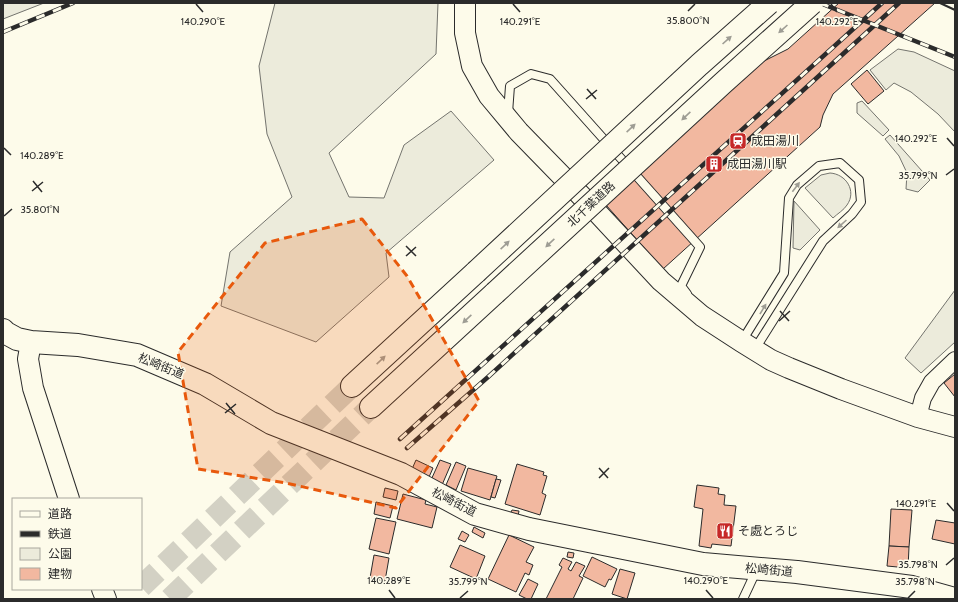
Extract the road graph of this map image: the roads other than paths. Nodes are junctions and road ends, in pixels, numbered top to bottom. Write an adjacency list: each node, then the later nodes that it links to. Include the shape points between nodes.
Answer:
1 (464, 3): 4 (street, via 465,33 472,66 489,96)
2 (769, 3): 10 (main road, one-way to 2, bridge)
3 (812, 3): 11 (main road, 北千葉道路, one-way to 11, bridge)
4 (507, 118): 5 (street, via 661,282); 5 (lane, via 510,86 531,74 550,79 700,247 681,286)
5 (702, 316): 8 (street)
6 (3, 330): 7 (main road, 松崎街道, via 17,339)
7 (31, 342): 14 (street, via 28,359 34,388); 15 (main road, 松崎街道, via 78,345 137,355 205,384 271,423 401,474 475,514 529,529 703,564)
8 (748, 346): 8 (lane, one-way to 8, via 784,273 788,198 797,185 819,166 840,163 859,180 861,202 823,241); 12 (street, via 789,368)
9 (955, 360): 12 (street, via 932,382 923,398)
10 (352, 386)
11 (372, 408)
12 (918, 417): 13 (street)
13 (955, 427)
14 (69, 498)
15 (757, 568): 16 (main road, 松崎街道, via 912,587); 17 (lane)
16 (955, 598)
17 (742, 599)

